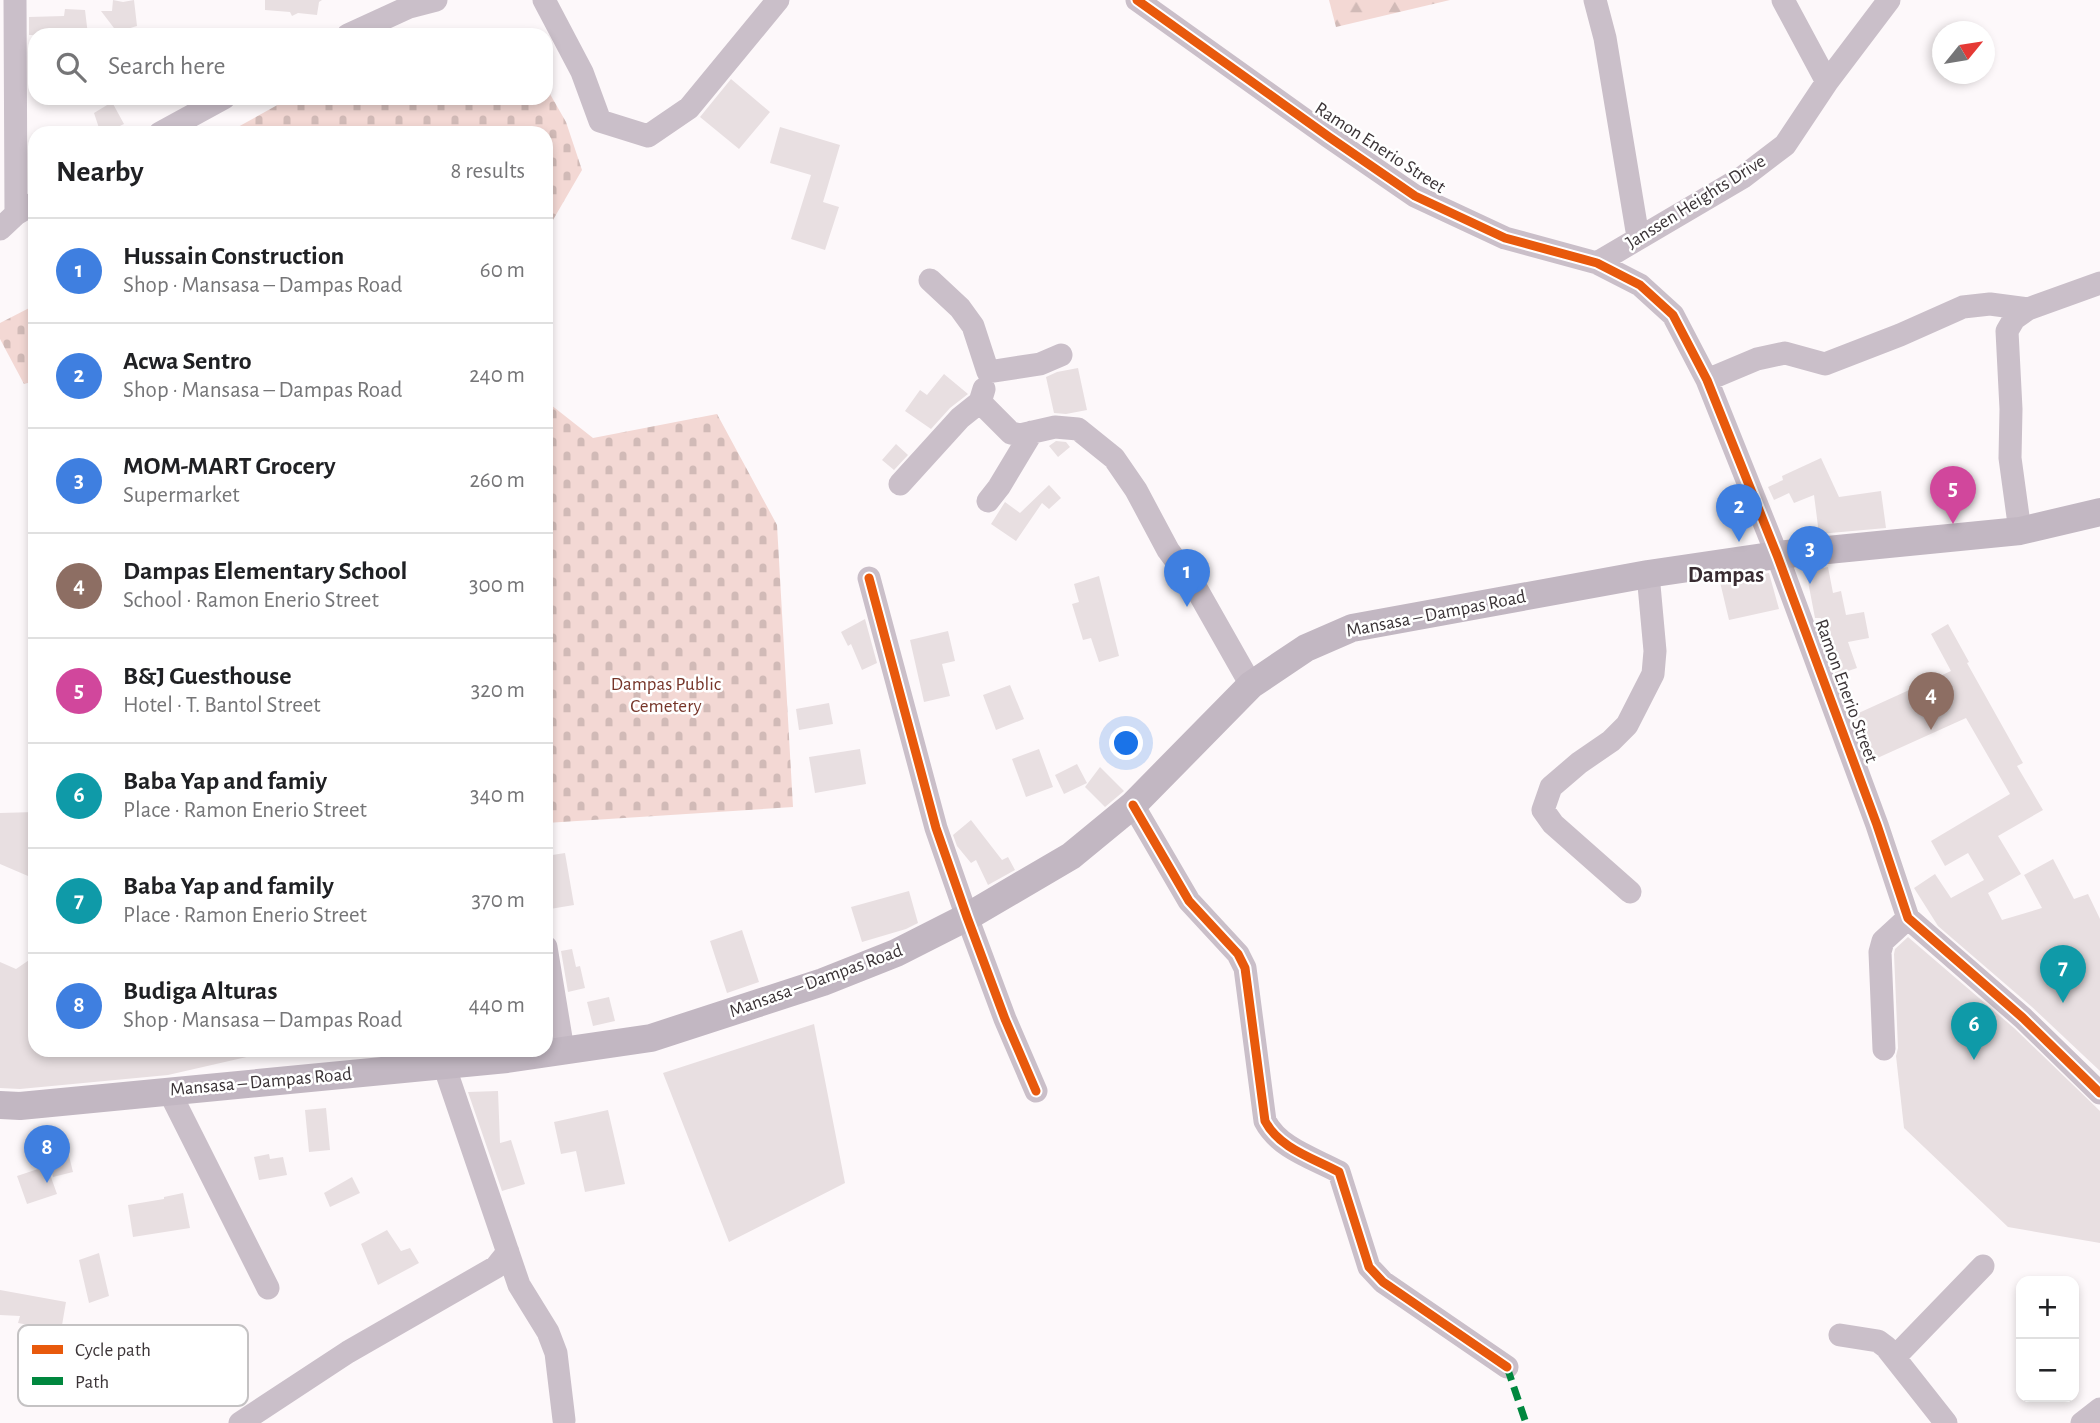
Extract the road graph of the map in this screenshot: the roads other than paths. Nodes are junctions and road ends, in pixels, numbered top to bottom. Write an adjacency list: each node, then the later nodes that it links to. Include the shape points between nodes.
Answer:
1 (15, 0): 13 (street)
2 (436, 0): 9 (street)
3 (544, 0): 4 (street, via 582,72 600,121 648,136 689,108)
4 (778, 0)
5 (1137, 0): 15 (street, Ramon Enerio Street, via 1415,196 1505,238)
6 (1595, 0): 14 (street)
7 (1783, 0): 10 (street)
8 (1889, 0): 10 (street, Janssen Heights Drive)
9 (364, 28)
10 (1827, 82): 14 (street, Janssen Heights Drive, via 1785,145 1744,177)
11 (212, 105): 12 (street)
12 (173, 126)
13 (11, 218)
14 (1638, 237): 15 (street, Janssen Heights Drive)
15 (1597, 263): 21 (street, Ramon Enerio Street, via 1640,285 1673,315)
16 (930, 280): 20 (street, via 973,326)
17 (2100, 283): 18 (street)
18 (2028, 309): 21 (street, via 1990,304 1963,307 1825,364 1785,353); 27 (street, via 2007,331 2010,458)
19 (1061, 355): 20 (street, via 1040,364)
20 (988, 372): 22 (street)
21 (1707, 380): 28 (street, Ramon Enerio Street)
22 (980, 402): 23 (street, via 1011,433); 24 (street)
23 (1032, 432): 25 (street); 31 (street, via 1078,429 1114,458)
24 (900, 484)
25 (988, 501)
26 (2100, 512): 27 (main road, Mansasa – Dampas Road)
27 (2020, 531): 28 (main road, Mansasa – Dampas Road)
28 (1777, 555): 29 (main road, Mansasa – Dampas Road); 35 (street, Ramon Enerio Street)
29 (1648, 574): 31 (main road, Mansasa – Dampas Road, via 1352,628 1306,648); 33 (street, via 1656,651 1653,674 1627,725 1551,787 1543,810)
30 (869, 578): 34 (street, via 936,828)
31 (1251, 685): 32 (main road, Mansasa – Dampas Road)
32 (1133, 805): 34 (main road, Mansasa – Dampas Road, via 1071,856); 51 (street, via 1189,901 1238,954 1245,968 1270,1131 1284,1145 1339,1172 1369,1267 1383,1282)
33 (1630, 892)
34 (967, 917): 38 (main road, Mansasa – Dampas Road, via 896,953 823,982 651,1038); 43 (street)
35 (1908, 918): 37 (street, via 1883,941 1880,952); 44 (street, via 2023,1018)
36 (553, 989): 38 (street)
37 (1884, 1049)
38 (563, 1050): 39 (main road, Mansasa – Dampas Road)
39 (553, 1052)
40 (519, 1057): 41 (main road, Mansasa – Dampas Road)
41 (443, 1065): 42 (main road, Mansasa – Dampas Road); 46 (street)
42 (169, 1091): 45 (main road, Mansasa – Dampas Road); 48 (street)
43 (1036, 1091)
44 (2100, 1093)
45 (0, 1105)
46 (508, 1252): 53 (street, via 519,1285 556,1353); 54 (street, via 496,1267 348,1352)
47 (1983, 1266): 50 (street)
48 (268, 1288)
49 (1840, 1335): 50 (street, via 1878,1341)
50 (1895, 1357): 55 (street)
51 (1507, 1367)
52 (2100, 1409): 56 (street)
53 (564, 1420)
54 (240, 1423)
55 (1946, 1423)
56 (2082, 1423)

